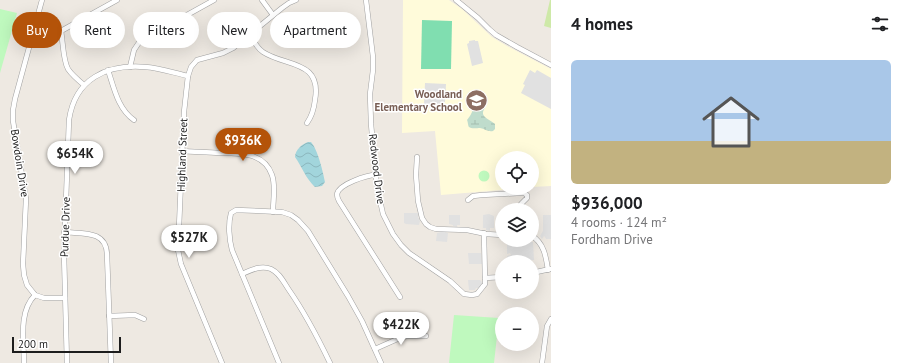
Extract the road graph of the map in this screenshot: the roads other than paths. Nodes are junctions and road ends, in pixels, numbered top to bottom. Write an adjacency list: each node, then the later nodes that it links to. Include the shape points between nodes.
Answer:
1 (42, 0): 8 (street, Bowdoin Drive)
2 (118, 0): 13 (street)
3 (214, 0): 19 (street, via 140,41 131,57)
4 (262, 0): 9 (street)
5 (296, 0): 10 (street, Highland Street)
6 (366, 0): 27 (street, Redwood Drive, via 373,58 370,99)
7 (456, 0): 18 (street, via 496,35)
8 (38, 12)
9 (271, 12)
10 (277, 12)
11 (270, 18): 12 (street, Highland Street)
12 (262, 25)
13 (62, 30)
14 (62, 38): 22 (street, via 67,67)
15 (28, 48): 40 (street, Bowdoin Drive, via 13,110 26,202 24,276 28,287)
16 (233, 48): 21 (street, Highland Street, via 197,60 190,67)
17 (259, 48): 24 (street, via 262,52 304,68 312,76 316,85 316,98 311,118)
18 (551, 65)
19 (130, 67): 20 (street, Purdue Drive); 21 (street, Purdue Drive, via 153,68)
20 (108, 70): 22 (street, Purdue Drive); 23 (street, via 119,102)
21 (188, 76): 25 (street, Highland Street)
22 (84, 85): 31 (street, Purdue Drive, via 74,101 69,120)
23 (134, 120)
24 (307, 123)
25 (182, 151): 30 (street, via 242,154 260,160 272,175); 51 (street, Highland Street, via 178,235 180,257)
26 (417, 157): 32 (street, via 418,201 423,221 434,228)
27 (376, 175): 39 (street, Redwood Drive, via 383,214 405,249 467,295 478,292 485,284); 41 (street, via 364,176 337,194)
28 (468, 200): 29 (street, via 482,194 524,193 527,198)
29 (522, 203)
30 (273, 212): 37 (street, via 234,210 231,213 230,243); 47 (street, via 291,215 304,226 350,299)
31 (64, 232): 42 (street, Purdue Drive); 43 (street, via 94,235 105,244)
32 (484, 233): 33 (street); 39 (street)
33 (495, 234)
34 (539, 241): 35 (street)
35 (550, 269): 36 (street)
36 (539, 271)
37 (242, 274): 52 (street); 53 (street, via 254,269 267,268 280,276 313,328)
38 (495, 277): 39 (street)
39 (485, 278)
40 (35, 295): 42 (street, via 43,298); 48 (street, via 24,318)
41 (400, 297)
42 (65, 298): 49 (street, Purdue Drive)
43 (109, 316): 45 (street, via 135,315); 50 (street)
44 (551, 318): 55 (street)
45 (144, 319)
46 (426, 336): 47 (street, via 402,337)
47 (375, 349): 54 (street)
48 (24, 363)
49 (67, 363)
50 (111, 363)
51 (222, 363)
52 (279, 363)
53 (330, 363)
54 (381, 363)
55 (542, 363)

